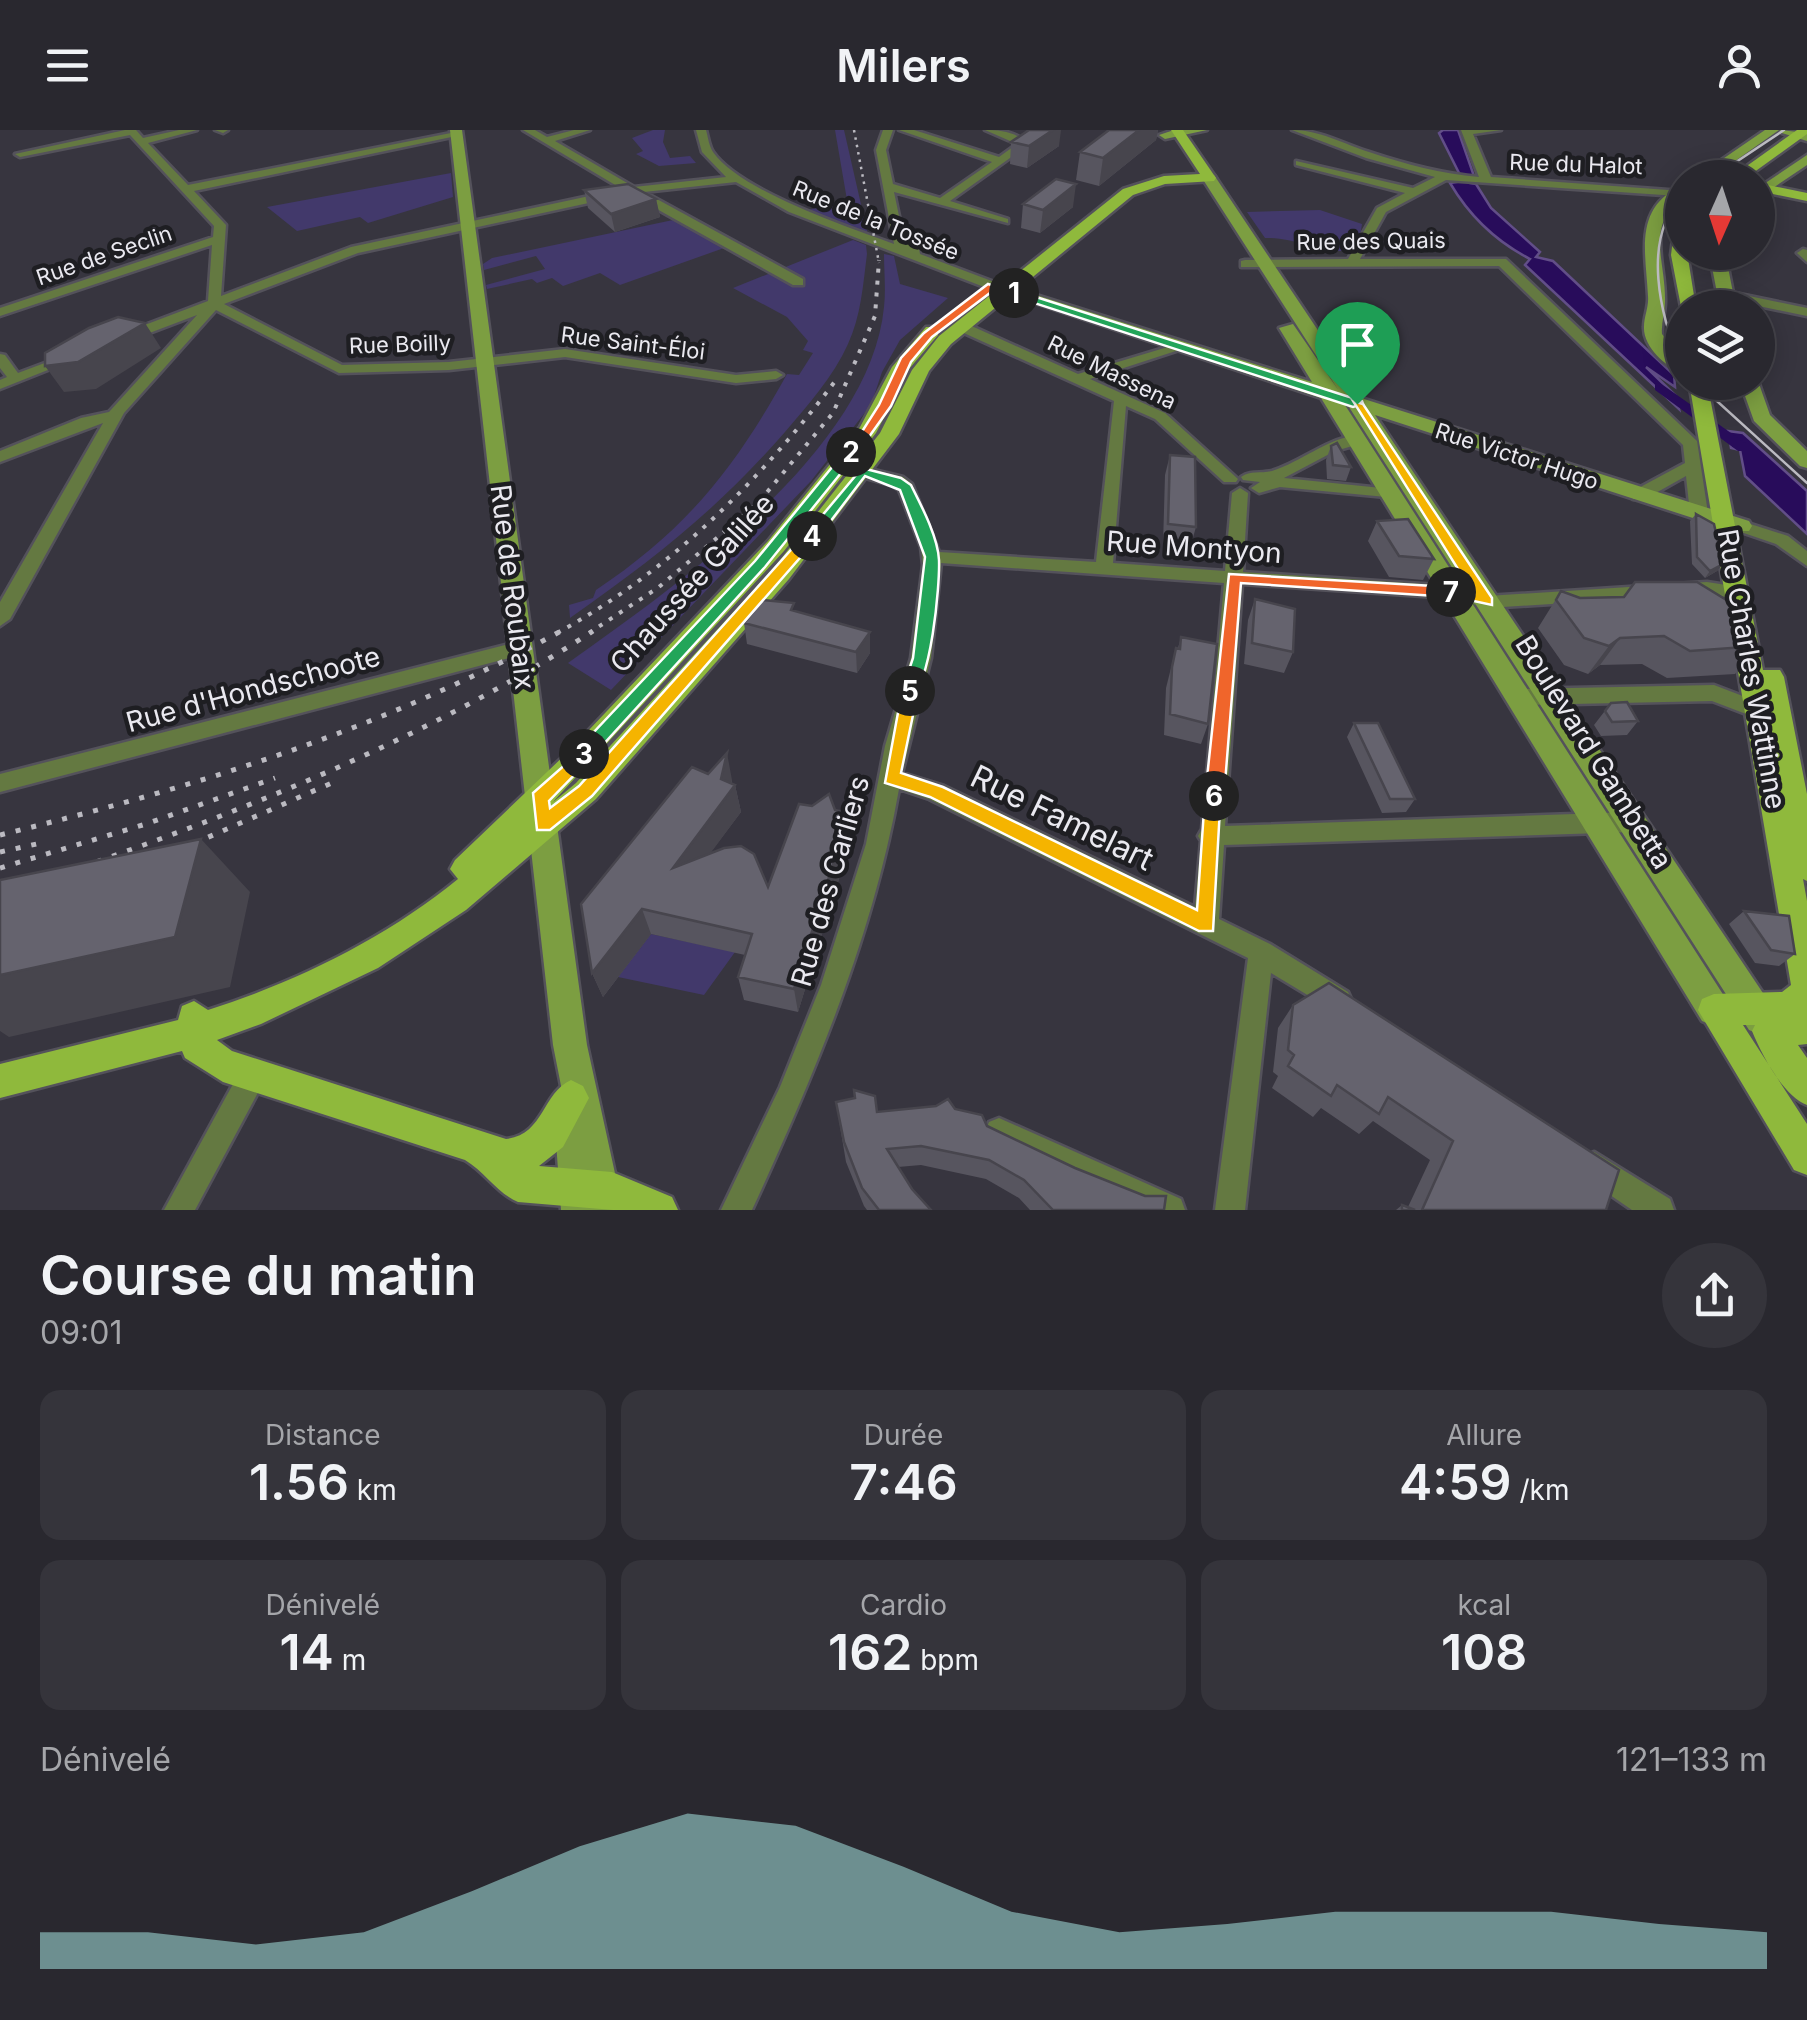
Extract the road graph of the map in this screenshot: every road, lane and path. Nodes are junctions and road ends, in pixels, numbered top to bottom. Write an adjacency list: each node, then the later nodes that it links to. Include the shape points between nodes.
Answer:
1 (192, 130): 18 (street)
2 (528, 130): 19 (street)
3 (585, 130): 19 (street)
4 (701, 130): 30 (street, via 706,152)
5 (888, 130): 33 (street, via 880,149)
6 (904, 130): 25 (street)
7 (990, 130): 25 (street, via 1023,143)
8 (1201, 130): 15 (street)
9 (1297, 130): 16 (street)
10 (1343, 130): 16 (street)
11 (1496, 130): 13 (street)
12 (1772, 130): 22 (street)
13 (1466, 131): 32 (street)
14 (456, 132): 35 (street); 44 (street, Rue de Roubaix)
15 (1171, 132): 28 (main road, Boulevard Gambetta)
16 (1310, 134): 29 (street)
17 (1801, 134): 23 (main road); 24 (main road)
18 (134, 135): 20 (street); 35 (street)
19 (544, 140): 36 (street)
20 (20, 154)
21 (1807, 158): 31 (street)
22 (1728, 160)
23 (1763, 160)
24 (1771, 160)
25 (1000, 161): 41 (street)
26 (1300, 163): 38 (street)
27 (1551, 169): 34 (street)
28 (1198, 175): 47 (street, Boulevard Gambetta); 49 (main road, Chaussée Galilée, via 1124,195)
29 (1444, 177): 32 (street, Rue du Halot); 38 (street)
30 (733, 178): 36 (street); 49 (street, Rue de la Tossée, via 809,217)
31 (1775, 180)
32 (1487, 182): 34 (street, Rue du Halot)
33 (887, 186): 41 (street); 49 (street, via 900,246)
34 (1571, 186): 37 (street, Rue du Halot)
35 (185, 189): 45 (street, via 219,223)
36 (632, 190): 44 (street); 48 (street)
37 (1665, 190)
38 (1414, 192): 46 (street, via 1381,210)
39 (1775, 192): 40 (main road)
40 (1807, 197)
41 (942, 202): 43 (street)
42 (1665, 206): 59 (street, via 1649,239 1654,337)
43 (1004, 221)
44 (467, 224): 50 (street, via 355,250); 62 (street, Rue de Roubaix)
45 (220, 238): 50 (street); 52 (street, Rue de Seclin)
46 (1353, 261): 47 (street, Rue des Quais); 76 (street, Rue des Quais, via 1498,260 1691,444)
47 (1255, 264): 66 (street, Boulevard Gambetta); 69 (street, Boulevard Gambetta)
48 (798, 282)
49 (1001, 285): 54 (main road, Chaussée Galilée); 58 (street, Rue Victor Hugo); 97 (main road, Chaussée Galilée, via 919,344 878,417 786,534)
50 (214, 304): 55 (street); 56 (street); 62 (street, Rue Boilly, via 334,368)
51 (1775, 308): 53 (street)
52 (0, 312)
53 (1807, 312)
54 (960, 326): 64 (street, Rue Massena); 77 (main road, Chaussée Galilée, via 926,363 902,416)
55 (140, 332): 56 (street); 57 (street)
56 (179, 340): 71 (street)
57 (113, 341)
58 (1181, 347): 64 (street); 66 (street, Rue Victor Hugo)
59 (1665, 348)
60 (80, 354): 65 (street)
61 (0, 358): 65 (street)
62 (485, 360): 63 (street, Rue Saint-Éloi, via 566,353 741,379); 91 (street, Rue de Roubaix)
63 (776, 375)
64 (1078, 378): 67 (street, Rue Massena)
65 (8, 382)
66 (1330, 396): 69 (street, Rue Victor Hugo); 72 (street, Boulevard Gambetta)
67 (1123, 398): 78 (street, Rue Massena, via 1166,420); 85 (street)
68 (1755, 400): 74 (street, via 1760,417)
69 (1357, 404): 81 (street, Rue Victor Hugo); 89 (street, Boulevard Gambetta)
70 (1708, 414): 82 (main road, Rue Charles Wattinne)
71 (114, 416): 73 (street); 90 (street)
72 (1357, 440): 75 (street, via 1332,442); 80 (street, Boulevard Gambetta)
73 (0, 457)
74 (1807, 462)
75 (1299, 464): 78 (street); 79 (street, via 1298,478)
76 (1694, 465): 81 (street); 82 (street)
77 (862, 472): 83 (street, Rue des Carliers, via 906,488); 97 (main road, Chaussée Galilée, via 586,791)
78 (1244, 484): 79 (street); 86 (street)
79 (1316, 487): 80 (street)
80 (1391, 494): 87 (street, Boulevard Gambetta)
81 (1639, 495): 82 (street, Rue Victor Hugo)
82 (1722, 520): 84 (street, via 1782,540); 88 (main road, Rue Charles Wattinne); 94 (main road, Rue Charles Wattinne)
83 (932, 557): 85 (street, Rue Montyon); 95 (street, Rue des Carliers, via 921,658)
84 (1807, 560)
85 (1104, 568): 86 (street, Rue Montyon)
86 (1234, 578): 87 (street, Rue Montyon); 100 (street)
87 (1452, 592): 89 (street, Rue Montyon); 93 (street, Boulevard Gambetta)
88 (1739, 593): 89 (street, Rue Montyon, via 1688,589); 94 (main road, Rue Charles Wattinne)
89 (1487, 602): 92 (street, Boulevard Gambetta)
90 (0, 619)
91 (521, 648): 96 (street, Rue d'Hondschoote); 97 (street, Rue de Roubaix)
92 (1549, 696): 93 (street); 94 (street, via 1714,693); 99 (street, Boulevard Gambetta)
93 (1518, 697): 98 (street, Boulevard Gambetta)
94 (1769, 715): 101 (main road, Rue Charles Wattinne); 105 (main road, Rue Charles Wattinne, via 1807,985 1798,1004)
95 (891, 778): 102 (street, Rue Famelart, via 936,792); 120 (street, Rue des Carliers, via 878,844 832,989)
96 (0, 783)
97 (542, 811): 107 (main road, Chaussée Galilée, via 455,900 377,952 294,995); 109 (street, Rue de Roubaix)
98 (1597, 822): 99 (street); 100 (street); 106 (street, Boulevard Gambetta)
99 (1632, 822): 105 (street, Boulevard Gambetta)
100 (1210, 836): 102 (street)
101 (1807, 868)
102 (1206, 924): 103 (street, Rue Famelart)
103 (1260, 952): 104 (street, Rue Famelart); 122 (street)
104 (1355, 1012)
105 (1762, 1020): 106 (street, Rue Charles Wattinne); 108 (main road, Rue Charles Wattinne); 112 (main road, Boulevard Gambetta)
106 (1722, 1022): 117 (main road, Boulevard Gambetta)
107 (193, 1024): 110 (main road, via 198,1046 211,1058); 111 (main road, Chaussée Galilée)
108 (1807, 1028)
109 (570, 1045): 113 (street, Rue de Roubaix); 118 (street, Rue de Roubaix)
110 (254, 1074): 116 (main road); 119 (street)
111 (0, 1081)
112 (1807, 1088)
113 (571, 1098): 116 (main road, via 538,1149 517,1158); 118 (street, Rue de Roubaix)
114 (995, 1131): 121 (street)
115 (1572, 1153): 123 (street)
116 (491, 1156): 118 (main road, via 518,1183)
117 (1807, 1157)
118 (609, 1200)
119 (179, 1210)
120 (736, 1210)
121 (1170, 1210)
122 (1230, 1210)
123 (1659, 1210)

